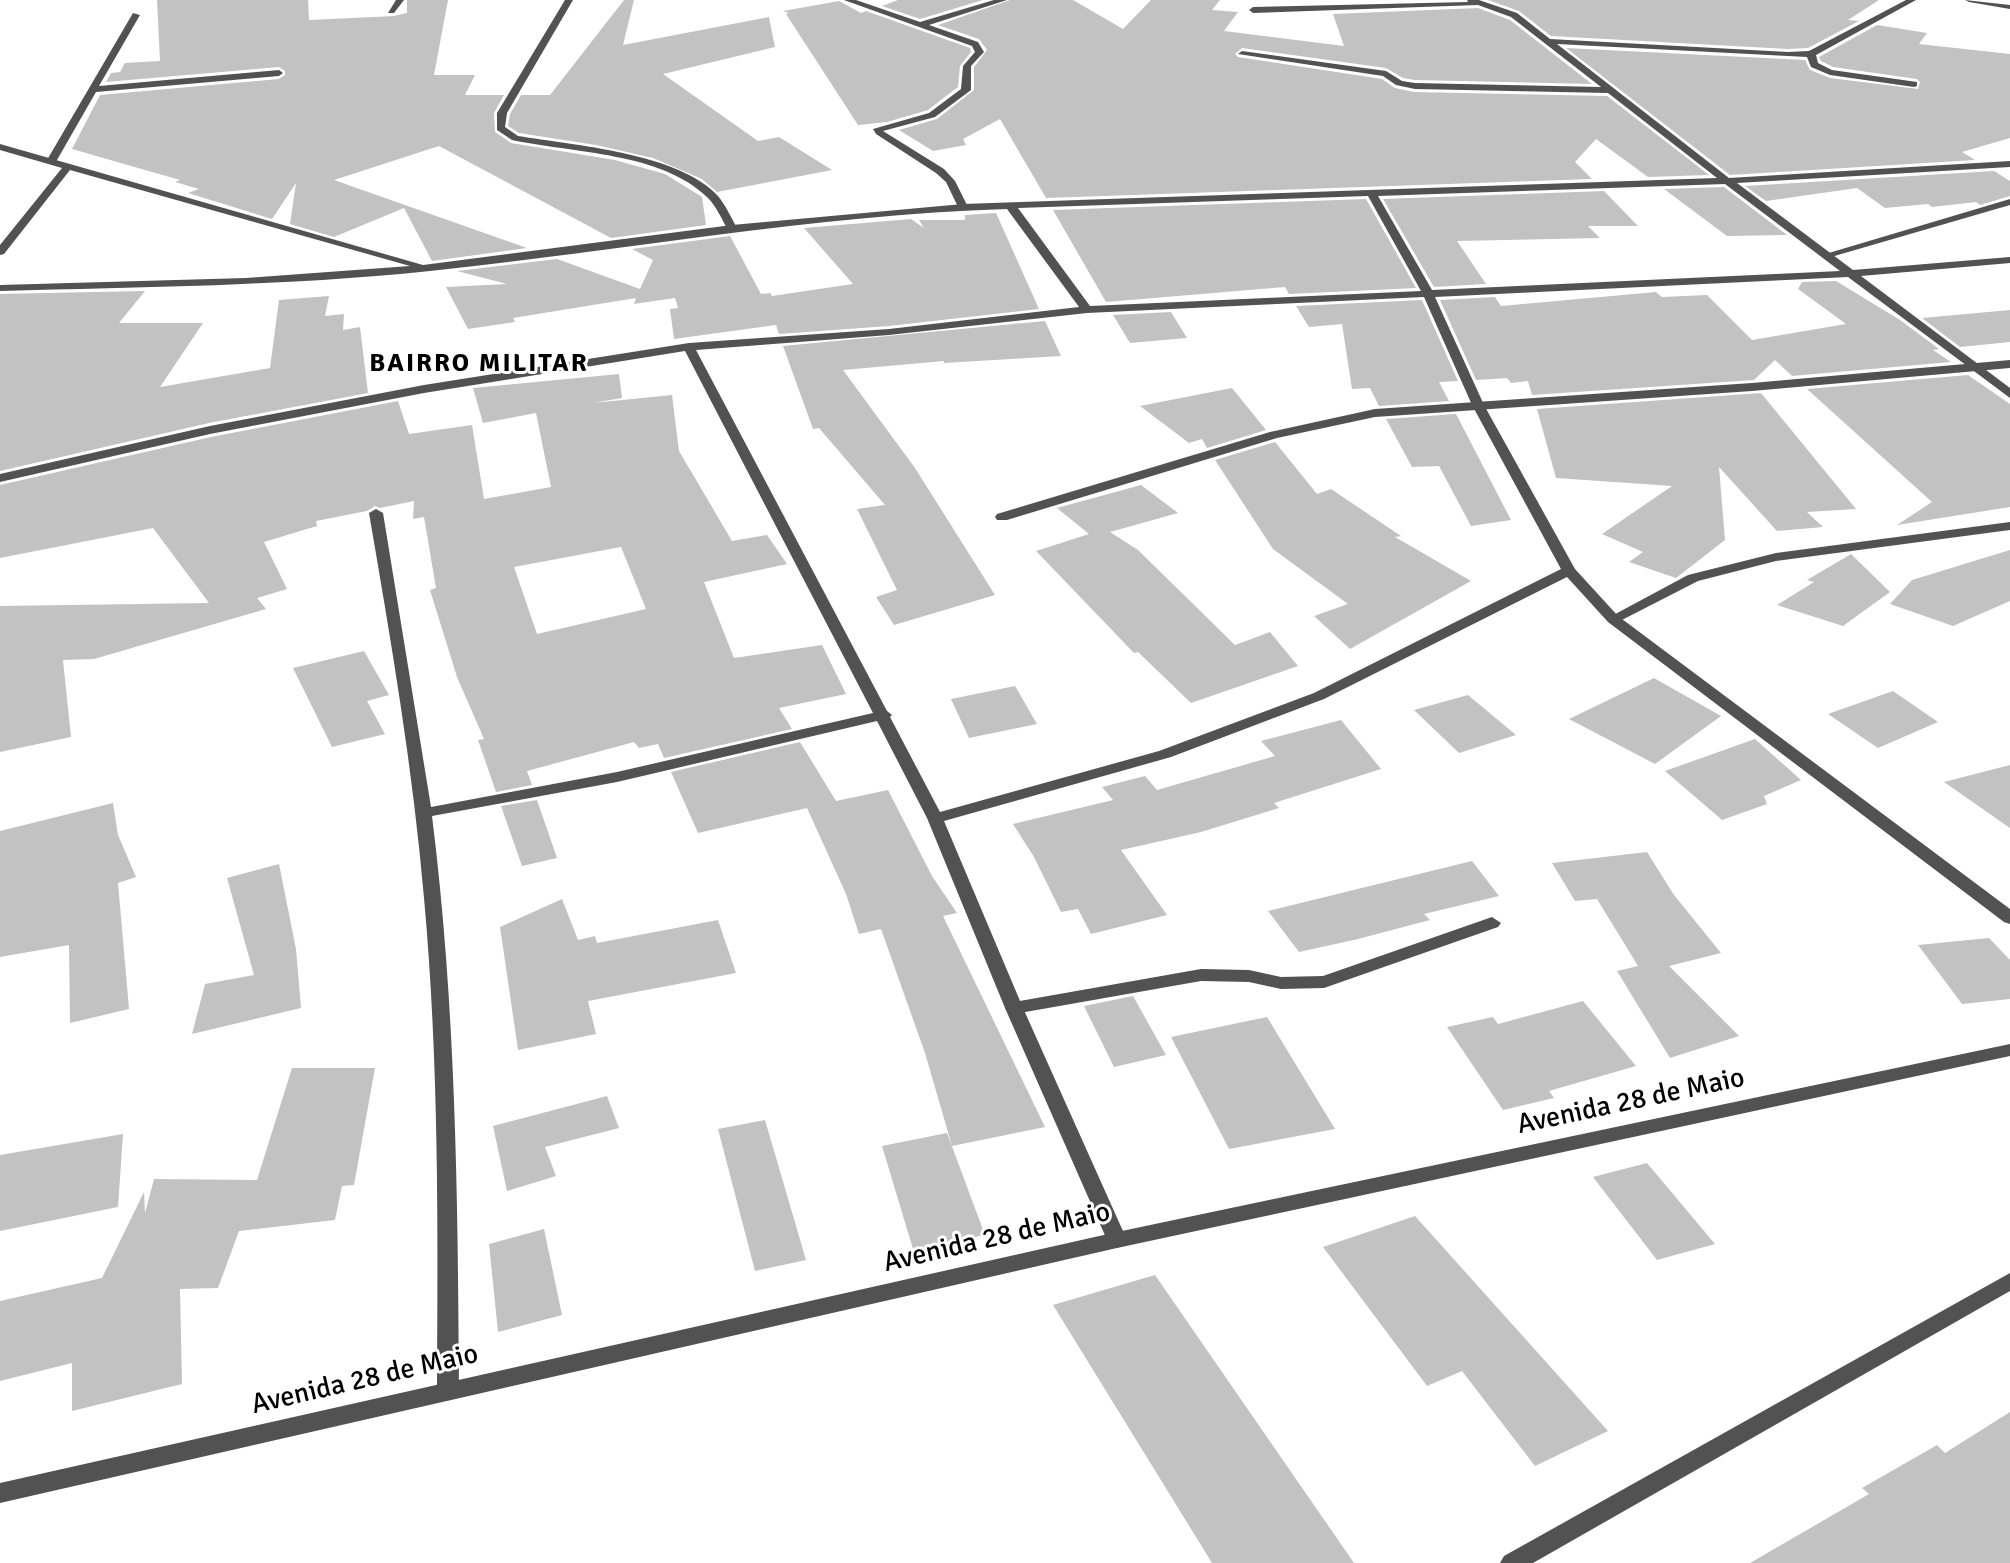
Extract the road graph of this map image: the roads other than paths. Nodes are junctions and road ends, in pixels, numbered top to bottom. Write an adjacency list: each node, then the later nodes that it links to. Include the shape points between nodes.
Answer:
1 (400, 0): 11 (street)
2 (569, 0): 31 (street, via 502,113 500,128 515,138 632,158 691,180 713,197)
3 (848, 0): 14 (street)
4 (1003, 0): 14 (street)
5 (1513, 0): 13 (street)
6 (1912, 0): 17 (street)
7 (1969, 0): 9 (street)
8 (1473, 2): 10 (street); 13 (street)
9 (2010, 7)
10 (1253, 10)
11 (391, 11)
12 (136, 15): 20 (street)
13 (1514, 15): 15 (street)
14 (920, 25): 30 (street, via 975,44 980,52 967,66 966,90 932,115 882,126 879,132 940,171)
15 (1546, 41): 17 (street); 21 (street)
16 (1242, 54): 21 (street, via 1386,74 1415,86)
17 (1811, 54): 19 (street, via 1814,65 1830,72)
18 (279, 73): 20 (street)
19 (1914, 84)
20 (95, 89): 23 (street)
21 (1613, 90): 26 (street)
22 (0, 147): 23 (street)
23 (52, 160): 25 (street)
24 (2010, 164): 26 (street)
25 (69, 165): 32 (street); 35 (street)
26 (1727, 181): 27 (street); 33 (street)
27 (1372, 194): 29 (street); 38 (street)
28 (2010, 202): 33 (street)
29 (1010, 205): 30 (street); 39 (street)
30 (963, 207): 31 (street)
31 (732, 228): 35 (street)
32 (0, 252)
33 (1827, 255): 36 (street)
34 (2010, 260): 36 (street)
35 (429, 268): 37 (street, via 246,281)
36 (1849, 274): 38 (street); 42 (street)
37 (0, 288)
38 (1427, 292): 39 (street); 44 (street)
39 (1087, 310): 40 (street)
40 (689, 347): 45 (street, via 393,395); 51 (street)
41 (2010, 364): 42 (street)
42 (1972, 368): 43 (street); 44 (street)
43 (2010, 394)
44 (1478, 405): 47 (street, via 1375,413 1274,435); 49 (street)
45 (0, 478)
46 (376, 513): 52 (street)
47 (1002, 517)
48 (2010, 526): 50 (street, via 1776,557 1693,578)
49 (1569, 571): 50 (street); 53 (street, via 1319,696 1165,754)
50 (1613, 619): 54 (street)
51 (884, 715): 52 (street, via 617,777); 53 (street)
52 (424, 813): 60 (street, via 448,1203)
53 (935, 818): 56 (street)
54 (2010, 918)
55 (1492, 923): 56 (street, via 1324,982 1201,975)
56 (1014, 1008): 58 (street)
57 (2010, 1050): 58 (street, Avenida 28 de Maio)
58 (1117, 1240): 60 (street, Avenida 28 de Maio)
59 (2010, 1281): 62 (street)
60 (448, 1390): 61 (street, Avenida 28 de Maio)
61 (0, 1493)
62 (1512, 1563)

